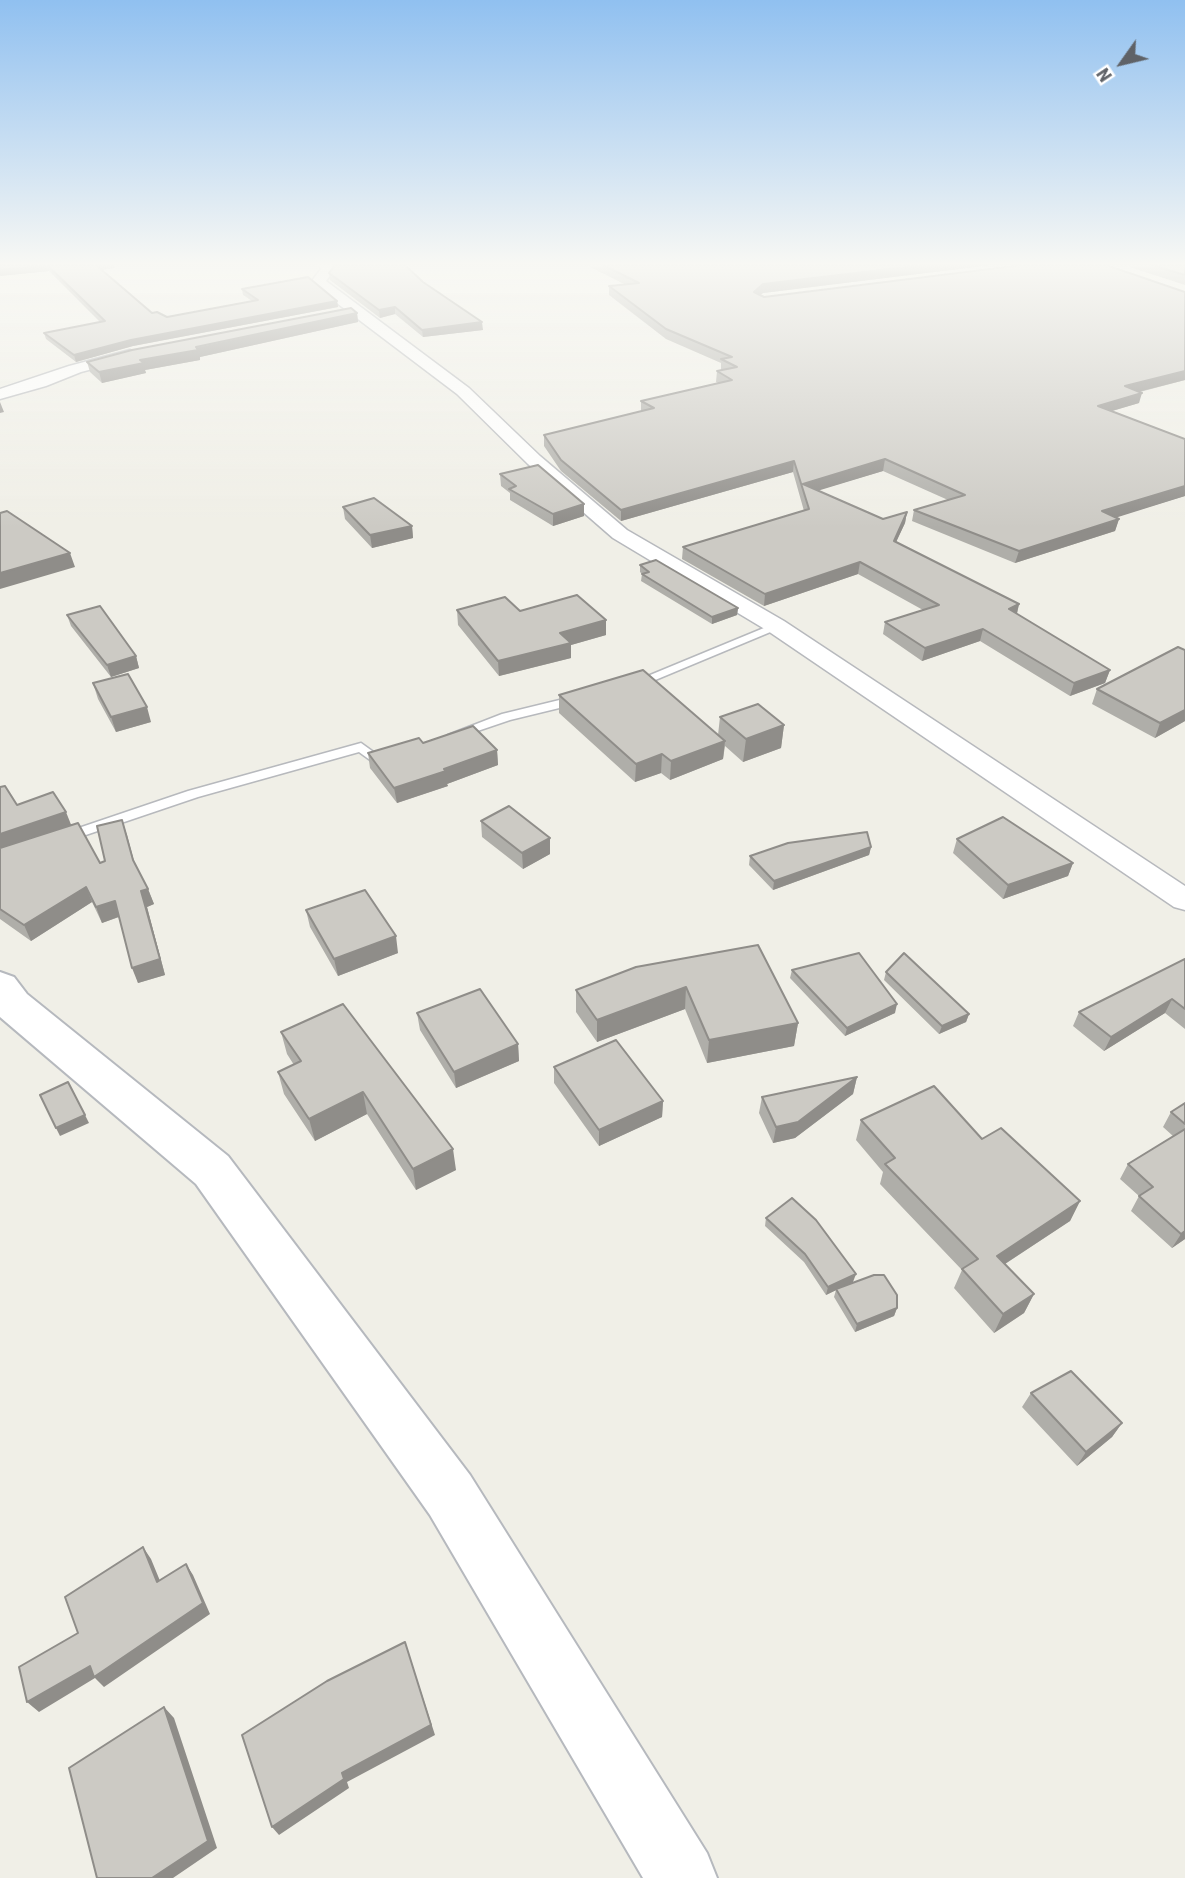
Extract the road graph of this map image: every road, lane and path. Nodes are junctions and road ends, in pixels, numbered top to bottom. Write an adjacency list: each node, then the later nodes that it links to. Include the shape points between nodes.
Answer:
1 (142, 353): 3 (street)
2 (405, 353): 4 (street, via 463,391 620,534)
3 (0, 394)
4 (776, 626): 5 (lane, via 606,692 506,717); 8 (street)
5 (442, 739)
6 (403, 752): 7 (lane, via 377,761 360,747 193,794)
7 (51, 842)
8 (1185, 900)
9 (0, 987): 10 (main road, via 13,1005 212,1170 450,1495)
10 (682, 1878)

